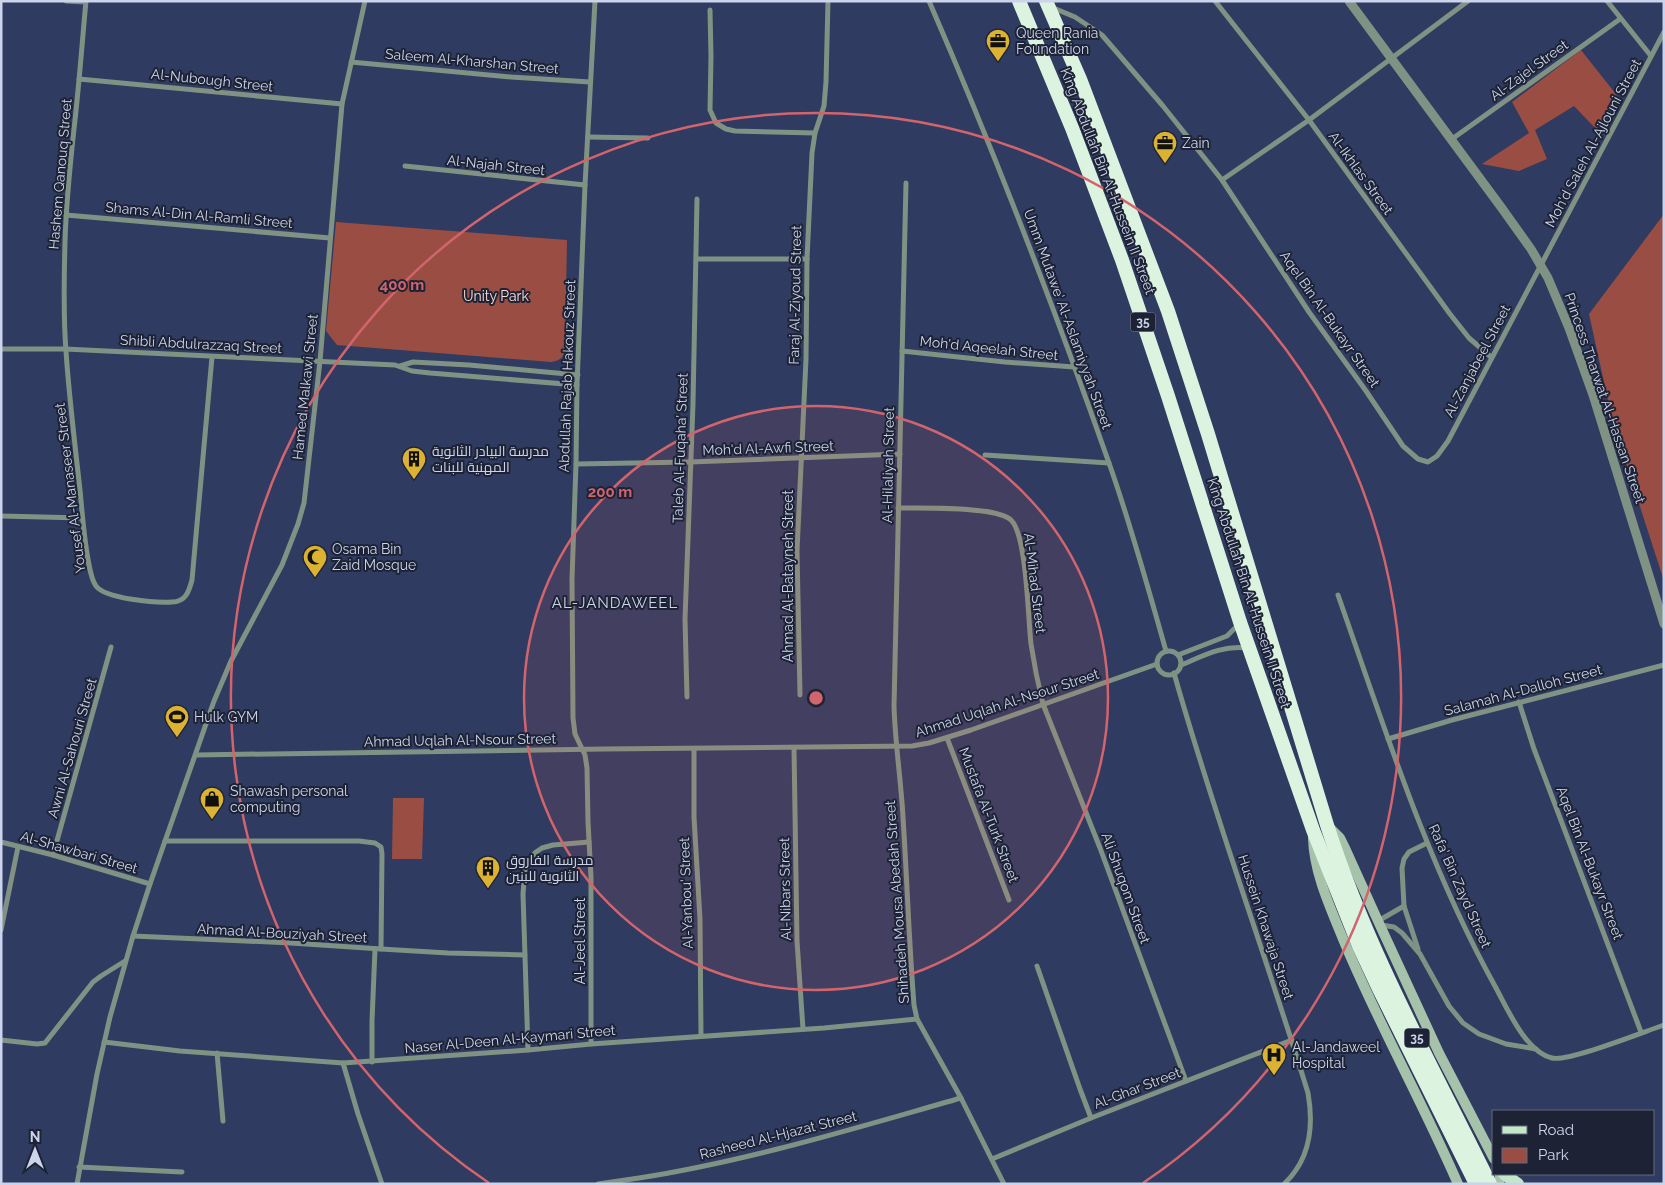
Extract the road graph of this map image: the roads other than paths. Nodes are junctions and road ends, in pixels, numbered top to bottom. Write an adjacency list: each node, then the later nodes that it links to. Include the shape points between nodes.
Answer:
1 (66, 1): 11 (street)
2 (365, 1): 18 (street, Hamed Malkawi Street)
3 (595, 1): 20 (street, Abdullah Rajab Hakouz Street)
4 (828, 1): 23 (street, Faraj Al-Ziyoud Street, via 828,65 822,114)
5 (929, 1): 44 (street, Umm Mutawe' Al-Aslamiyyah Street, via 995,158)
6 (1019, 1): 58 (highway, King Abdullah Bin Al-Hussein II Street / 35, via 1122,260)
7 (1215, 1): 22 (street, Al-Ikhlas Street)
8 (1349, 1): 17 (street, Princess Tharwat Al-Hassan Street)
9 (1468, 1): 17 (street)
10 (1607, 1): 14 (street)
11 (86, 2): 19 (street, Hashem Qanouq Street)
12 (1047, 4): 28 (street, Aqel Bin Al-Bukayr Street, via 1102,34); 79 (highway, King Abdullah Bin Al-Hussein II Street / 35, via 1080,79 1168,311)
13 (710, 10): 23 (street, via 710,110 716,123 736,131)
14 (1620, 19): 16 (street); 26 (street, Al-Zajel Street)
15 (1664, 32): 16 (street, Moh'd Saleh Al-Ajlouni Street)
16 (1651, 56): 36 (street, Moh'd Saleh Al-Ajlouni Street)
17 (1391, 59): 22 (street); 26 (street, Princess Tharwat Al-Hassan Street)
18 (351, 62): 20 (street, Saleem Al-Kharshan Street); 21 (street, Hamed Malkawi Street)
19 (79, 79): 21 (street, Al-Nubough Street); 32 (street, Hashem Qanouq Street)
20 (590, 82): 24 (street, Abdullah Rajab Hakouz Street)
21 (342, 104): 33 (street, Hamed Malkawi Street)
22 (1309, 120): 28 (street); 41 (street, Al-Ikhlas Street, via 1450,314 1469,338)
23 (815, 133): 35 (street, Faraj Al-Ziyoud Street)
24 (588, 138): 25 (street); 30 (street, Abdullah Rajab Hakouz Street)
25 (648, 138)
26 (1452, 139): 36 (street, Princess Tharwat Al-Hassan Street)
27 (405, 166): 30 (street, Al-Najah Street)
28 (1222, 180): 51 (street, Aqel Bin Al-Bukayr Street, via 1403,446 1418,459)
29 (906, 183): 39 (street, Al-Hilaliyah Street)
30 (585, 185): 45 (street, Abdullah Rajab Hakouz Street)
31 (697, 199): 34 (street, Taleb Al-Fuqaha' Street)
32 (66, 215): 33 (street, Shams Al-Din Al-Ramli Street); 38 (street, Hashem Qanouq Street)
33 (330, 238): 42 (street, Hamed Malkawi Street)
34 (697, 258): 35 (street); 50 (street, Taleb Al-Fuqaha' Street)
35 (807, 259): 49 (street, Faraj Al-Ziyoud Street)
36 (1541, 265): 41 (street, Al-Zanjabeel Street); 59 (street, Princess Tharwat Al-Hassan Street, via 1564,314 1593,395)
37 (1, 348): 38 (street, Shibli Abdulrazzaq Street)
38 (65, 349): 40 (street, Shibli Abdulrazzaq Street); 56 (street, Yousef Al-Manaseer Street)
39 (902, 351): 44 (street, Moh'd Aqeelah Street); 47 (street, Al-Hilaliyah Street)
40 (212, 357): 42 (street, Shibli Abdulrazzaq Street); 56 (street, Yousef Al-Manaseer Street, via 192,580 184,599 163,603 113,595 97,587 92,578)
41 (1491, 357): 51 (street, Al-Zanjabeel Street, via 1448,441)
42 (320, 361): 43 (street, Shibli Abdulrazzaq Street); 78 (street, Hamed Malkawi Street, via 304,503 298,524 282,565 231,661)
43 (400, 366): 45 (street, Shibli Abdulrazzaq Street, via 413,362); 46 (street, Shibli Abdulrazzaq Street, via 430,373)
44 (1074, 367): 52 (street, Umm Mutawe' Al-Aslamiyyah Street)
45 (578, 375): 46 (street, Abdullah Rajab Hakouz Street)
46 (577, 385): 53 (street, Abdullah Rajab Hakouz Street)
47 (900, 454): 49 (street, Moh'd Al-Awfi Street); 54 (street, Al-Hilaliyah Street)
48 (985, 456): 52 (street)
49 (800, 457): 50 (street, Moh'd Al-Awfi Street); 68 (street, Ahmad Al-Batayneh Street, via 796,551)
50 (690, 462): 53 (street, Moh'd Al-Awfi Street); 69 (street, Taleb Al-Fuqaha' Street, via 685,619)
51 (1428, 462)
52 (1109, 463): 62 (street, Umm Mutawe' Al-Aslamiyyah Street)
53 (576, 464): 77 (street, Abdullah Rajab Hakouz Street, via 572,700 574,728)
54 (898, 508): 71 (street, Al-Mihad Street, via 987,511 998,513 1016,526 1022,547 1031,644); 74 (street, Al-Hilaliyah Street)
55 (1, 516): 56 (street)
56 (82, 518)
57 (1338, 595): 73 (street, Rafa' Bin Zayd Street)
58 (1240, 622): 61 (highway, King Abdullah Bin Al-Hussein II Street / 35); 63 (street, via 1227,636)
59 (1664, 624)
60 (111, 647): 86 (street, Awni Al-Sahouri Street)
61 (1249, 649): 65 (street, via 1228,648); 80 (highway, King Abdullah Bin Al-Hussein II Street / 35)
62 (1166, 651): 63 (street); 64 (street, via 1159,656)
63 (1178, 655): 65 (street)
64 (1157, 664): 67 (street, via 1163,673); 71 (street, Ahmad Uqlah Al-Nsour Street)
65 (1180, 665): 67 (street)
66 (1664, 665): 70 (street, Salamah Al-Dalloh Street)
67 (1174, 673): 106 (street, Hussein Khawaja Street, via 1194,744)
68 (800, 695)
69 (687, 697)
70 (1519, 702): 73 (street, Salamah Al-Dalloh Street); 103 (street, Aqel Bin Al-Bukayr Street)
71 (1043, 704): 72 (street, Ahmad Uqlah Al-Nsour Street); 114 (street, Ali Shuqom Street)
72 (947, 738): 74 (street, Ahmad Uqlah Al-Nsour Street); 89 (street, Mustafa Al-Turk Street)
73 (1388, 739): 84 (street, Rafa' Bin Zayd Street)
74 (896, 747): 75 (street, Ahmad Uqlah Al-Nsour Street); 100 (street, Shihadeh Mousa Abedah Street)
75 (794, 748): 76 (street, Ahmad Uqlah Al-Nsour Street); 102 (street, Al-Nibars Street, via 797,941)
76 (694, 749): 77 (street, Ahmad Uqlah Al-Nsour Street); 104 (street, Al-Yanbou' Street)
77 (582, 750): 78 (street, Ahmad Uqlah Al-Nsour Street); 83 (street, Al-Jeel Street, via 586,761)
78 (196, 755): 81 (street)
79 (1327, 825): 88 (highway, King Abdullah Bin Al-Hussein II Street / 35); 91 (main road, via 1346,848)
80 (1313, 830): 88 (highway, King Abdullah Bin Al-Hussein II Street / 35); 128 (main road, via 1315,857 1328,901 1364,986)
81 (165, 841): 87 (street); 95 (street, Ahmad Al-Bouziyah Street, via 375,843 381,847 382,854)
82 (1, 842): 85 (street, Al-Shawbari Street)
83 (589, 842): 97 (street, via 552,845 542,848 529,860 523,894); 108 (street, Al-Jeel Street)
84 (1427, 843): 90 (street, via 1408,852 1404,859); 109 (street, Rafa' Bin Zayd Street, via 1459,918 1484,966 1520,1030)
85 (18, 846): 86 (street, Al-Shawbari Street); 92 (street)
86 (53, 855): 87 (street, Al-Shawbari Street)
87 (150, 884): 93 (street)
88 (1344, 891): 129 (highway, King Abdullah Bin Al-Hussein II Street / 35, via 1384,999); 130 (highway, King Abdullah Bin Al-Hussein II Street / 35)
89 (1010, 900)
90 (1404, 906): 91 (street); 96 (street)
91 (1379, 923): 96 (street, via 1398,930); 118 (main road, via 1439,1053)
92 (1, 930)
93 (133, 936): 94 (street, Ahmad Al-Bouziyah Street); 98 (street)
94 (375, 949): 95 (street, Ahmad Al-Bouziyah Street); 112 (street)
95 (382, 949): 97 (street)
96 (1420, 954): 109 (street, via 1449,1006 1463,1023 1478,1034 1506,1044)
97 (525, 956): 110 (street)
98 (126, 960): 105 (street, via 93,982 45,1043); 107 (street)
99 (1037, 966): 116 (street)
100 (917, 1019): 102 (street, Naser Al-Deen Al-Kaymari Street); 115 (street, Shihadeh Mousa Abedah Street)
101 (1664, 1025): 103 (street, Rafa' Bin Zayd Street)
102 (803, 1029): 104 (street, Naser Al-Deen Al-Kaymari Street)
103 (1641, 1032): 109 (street, Rafa' Bin Zayd Street, via 1567,1057 1552,1058)
104 (701, 1036): 108 (street, Naser Al-Deen Al-Kaymari Street)
105 (1, 1040)
106 (1292, 1040): 114 (street, Al-Ghar Street); 127 (street, Hussein Khawaja Street, via 1310,1102 1311,1133 1302,1162)
107 (104, 1042): 111 (street, Naser Al-Deen Al-Kaymari Street); 120 (street)
108 (591, 1044): 110 (street, Naser Al-Deen Al-Kaymari Street)
109 (1537, 1049)
110 (528, 1050): 112 (street, Naser Al-Deen Al-Kaymari Street)
111 (217, 1053): 113 (street, Naser Al-Deen Al-Kaymari Street); 117 (street)
112 (372, 1062): 113 (street, Naser Al-Deen Al-Kaymari Street)
113 (343, 1063): 124 (street)
114 (1186, 1081): 116 (street, Al-Ghar Street)
115 (961, 1098): 119 (street, Shihadeh Mousa Abedah Street); 125 (street, Rasheed Al-Hjazat Street, via 726,1161)
116 (1091, 1118): 119 (street, Al-Ghar Street)
117 (223, 1121)
118 (1492, 1154)
119 (992, 1159): 126 (street, Shihadeh Mousa Abedah Street)
120 (79, 1167): 121 (street); 123 (street)
121 (182, 1172)
122 (1504, 1175): 131 (main road)
123 (77, 1184)
124 (382, 1184)
125 (598, 1184)
126 (1004, 1184)
127 (1284, 1184)
128 (1458, 1184)
129 (1476, 1184)
130 (1490, 1184)
131 (1518, 1184)

